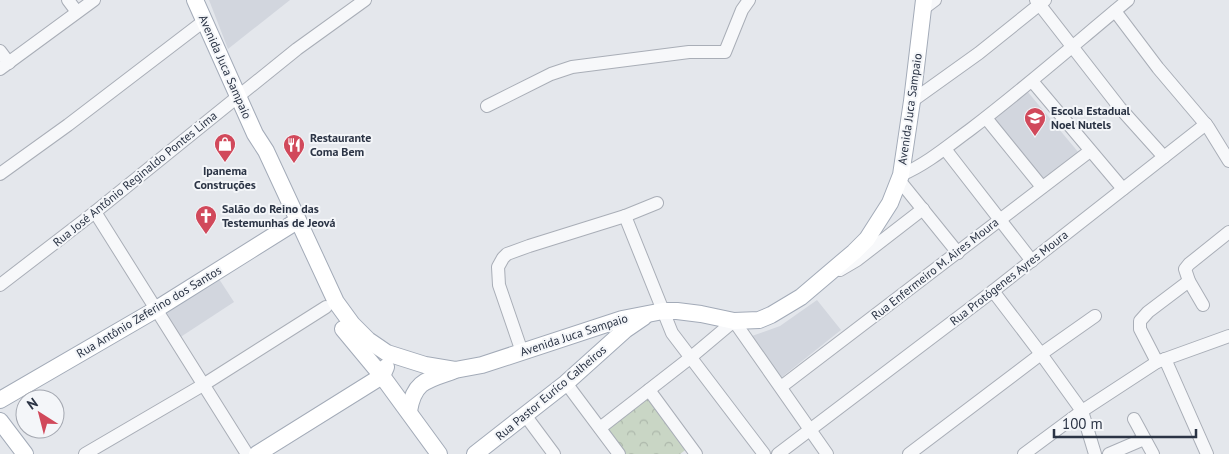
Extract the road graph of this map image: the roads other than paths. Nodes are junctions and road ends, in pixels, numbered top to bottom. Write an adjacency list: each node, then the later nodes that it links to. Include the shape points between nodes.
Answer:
1 (68, 0): 10 (street)
2 (94, 0): 10 (street)
3 (195, 0): 11 (main road, Avenida Juca Sampaio)
4 (365, 0): 16 (street, Rua José Antônio Reginaldo Pontes Lima)
5 (749, 0): 18 (street, via 725,52 689,52 572,67)
6 (1128, 0): 9 (street)
7 (1040, 1): 12 (street); 17 (street, via 979,53)
8 (927, 3): 17 (main road, Avenida Juca Sampaio)
9 (1115, 11): 12 (street); 20 (street)
10 (77, 12): 14 (street)
11 (204, 21): 16 (main road, Avenida Juca Sampaio); 25 (street)
12 (1072, 46): 15 (street); 23 (street, via 1120,108)
13 (0, 50): 14 (street)
14 (5, 66)
15 (1032, 82): 19 (street); 22 (street)
16 (239, 95): 31 (street, Rua José Antônio Reginaldo Pontes Lima); 34 (main road, Avenida Juca Sampaio, via 255,134 266,151)
17 (912, 101): 26 (main road, Avenida Juca Sampaio)
18 (487, 106)
19 (986, 118): 21 (street); 27 (street)
20 (1206, 124): 23 (street, Rua Protógenes Ayres Moura); 24 (street)
21 (945, 149): 26 (street); 33 (street)
22 (1090, 151): 27 (street, Rua Enfermeiro M. Aires Moura); 28 (street)
23 (1164, 157): 28 (street, Rua Protógenes Ayres Moura)
24 (1229, 161)
25 (0, 174)
26 (900, 177): 30 (street); 38 (main road, Avenida Juca Sampaio, via 890,202 867,239)
27 (1042, 187): 33 (street, Rua Enfermeiro M. Aires Moura)
28 (1123, 189): 37 (street, Rua Protógenes Ayres Moura)
29 (656, 203): 32 (street)
30 (923, 209): 36 (street); 38 (street, via 858,260)
31 (95, 212): 40 (street, Rua José Antônio Reginaldo Pontes Lima); 44 (street)
32 (625, 216): 45 (street); 50 (street, via 507,254 500,262 497,273 499,285)
33 (999, 220): 36 (street, Rua Enfermeiro M. Aires Moura); 37 (street)
34 (293, 223): 43 (main road, Avenida Juca Sampaio); 44 (main road, Rua Antônio Zeferino dos Santos); 52 (main road, Avenida Juca Sampaio, via 336,302 368,340)
35 (1229, 232): 39 (street, via 1187,266 1185,273)
36 (958, 253): 60 (street, Rua Enfermeiro M. Aires Moura)
37 (1032, 261): 41 (street, Rua Protógenes Ayres Moura)
38 (825, 278): 47 (main road, Avenida Juca Sampaio, via 771,315 759,320)
39 (1189, 281): 42 (street); 55 (street, via 1140,321 1140,329)
40 (0, 285)
41 (993, 291): 53 (street); 69 (street, Rua Protógenes Ayres Moura)
42 (1203, 305)
43 (326, 307): 57 (main road, Avenida Juca Sampaio); 59 (street)
44 (155, 310): 59 (street); 62 (main road, Rua Antônio Zeferino dos Santos)
45 (657, 312): 47 (main road, Avenida Juca Sampaio, via 693,313); 48 (main road, Avenida Juca Sampaio); 51 (main road, Rua Pastor Euríco Calheiros, via 625,330); 54 (street)
46 (1096, 316): 53 (street)
47 (734, 321): 54 (street); 60 (street)
48 (587, 329): 50 (main road, Avenida Juca Sampaio); 51 (main road, via 598,338)
49 (1229, 336): 55 (street)
50 (522, 352): 56 (main road, Avenida Juca Sampaio)
51 (600, 352): 58 (main road, Rua Pastor Euríco Calheiros)
52 (387, 353): 56 (main road, Avenida Juca Sampaio, via 424,365); 57 (main road)
53 (1041, 354): 64 (street); 83 (street)
54 (690, 358): 61 (street); 80 (street)
55 (1161, 360): 64 (street); 88 (street)
56 (455, 370): 63 (main road, via 421,384 412,397)
57 (382, 376): 63 (main road, Avenida Juca Sampaio); 76 (main road)
58 (566, 383): 65 (main road, Rua Pastor Euríco Calheiros); 68 (street)
59 (203, 385): 74 (street); 75 (street)
60 (780, 388): 69 (street)
61 (649, 390): 68 (street); 72 (street)
62 (0, 400)
63 (410, 411): 77 (main road, Avenida Juca Sampaio)
64 (1082, 411): 84 (street); 85 (street)
65 (525, 415): 71 (main road, Rua Pastor Euríco Calheiros); 78 (street)
66 (1134, 419): 70 (street)
67 (0, 421): 73 (main road)
68 (600, 428): 79 (street)
69 (811, 429): 81 (street, Rua Protógenes Ayres Moura); 82 (street)
70 (1144, 439): 86 (street); 87 (street)
71 (482, 452)
72 (690, 452)
73 (25, 454)
74 (85, 454)
75 (247, 454)
76 (257, 454)
77 (439, 454)
78 (554, 454)
79 (619, 454)
80 (764, 454)
81 (778, 454)
82 (827, 454)
83 (909, 454)
84 (1024, 454)
85 (1095, 454)
86 (1109, 454)
87 (1153, 454)
88 (1207, 454)

